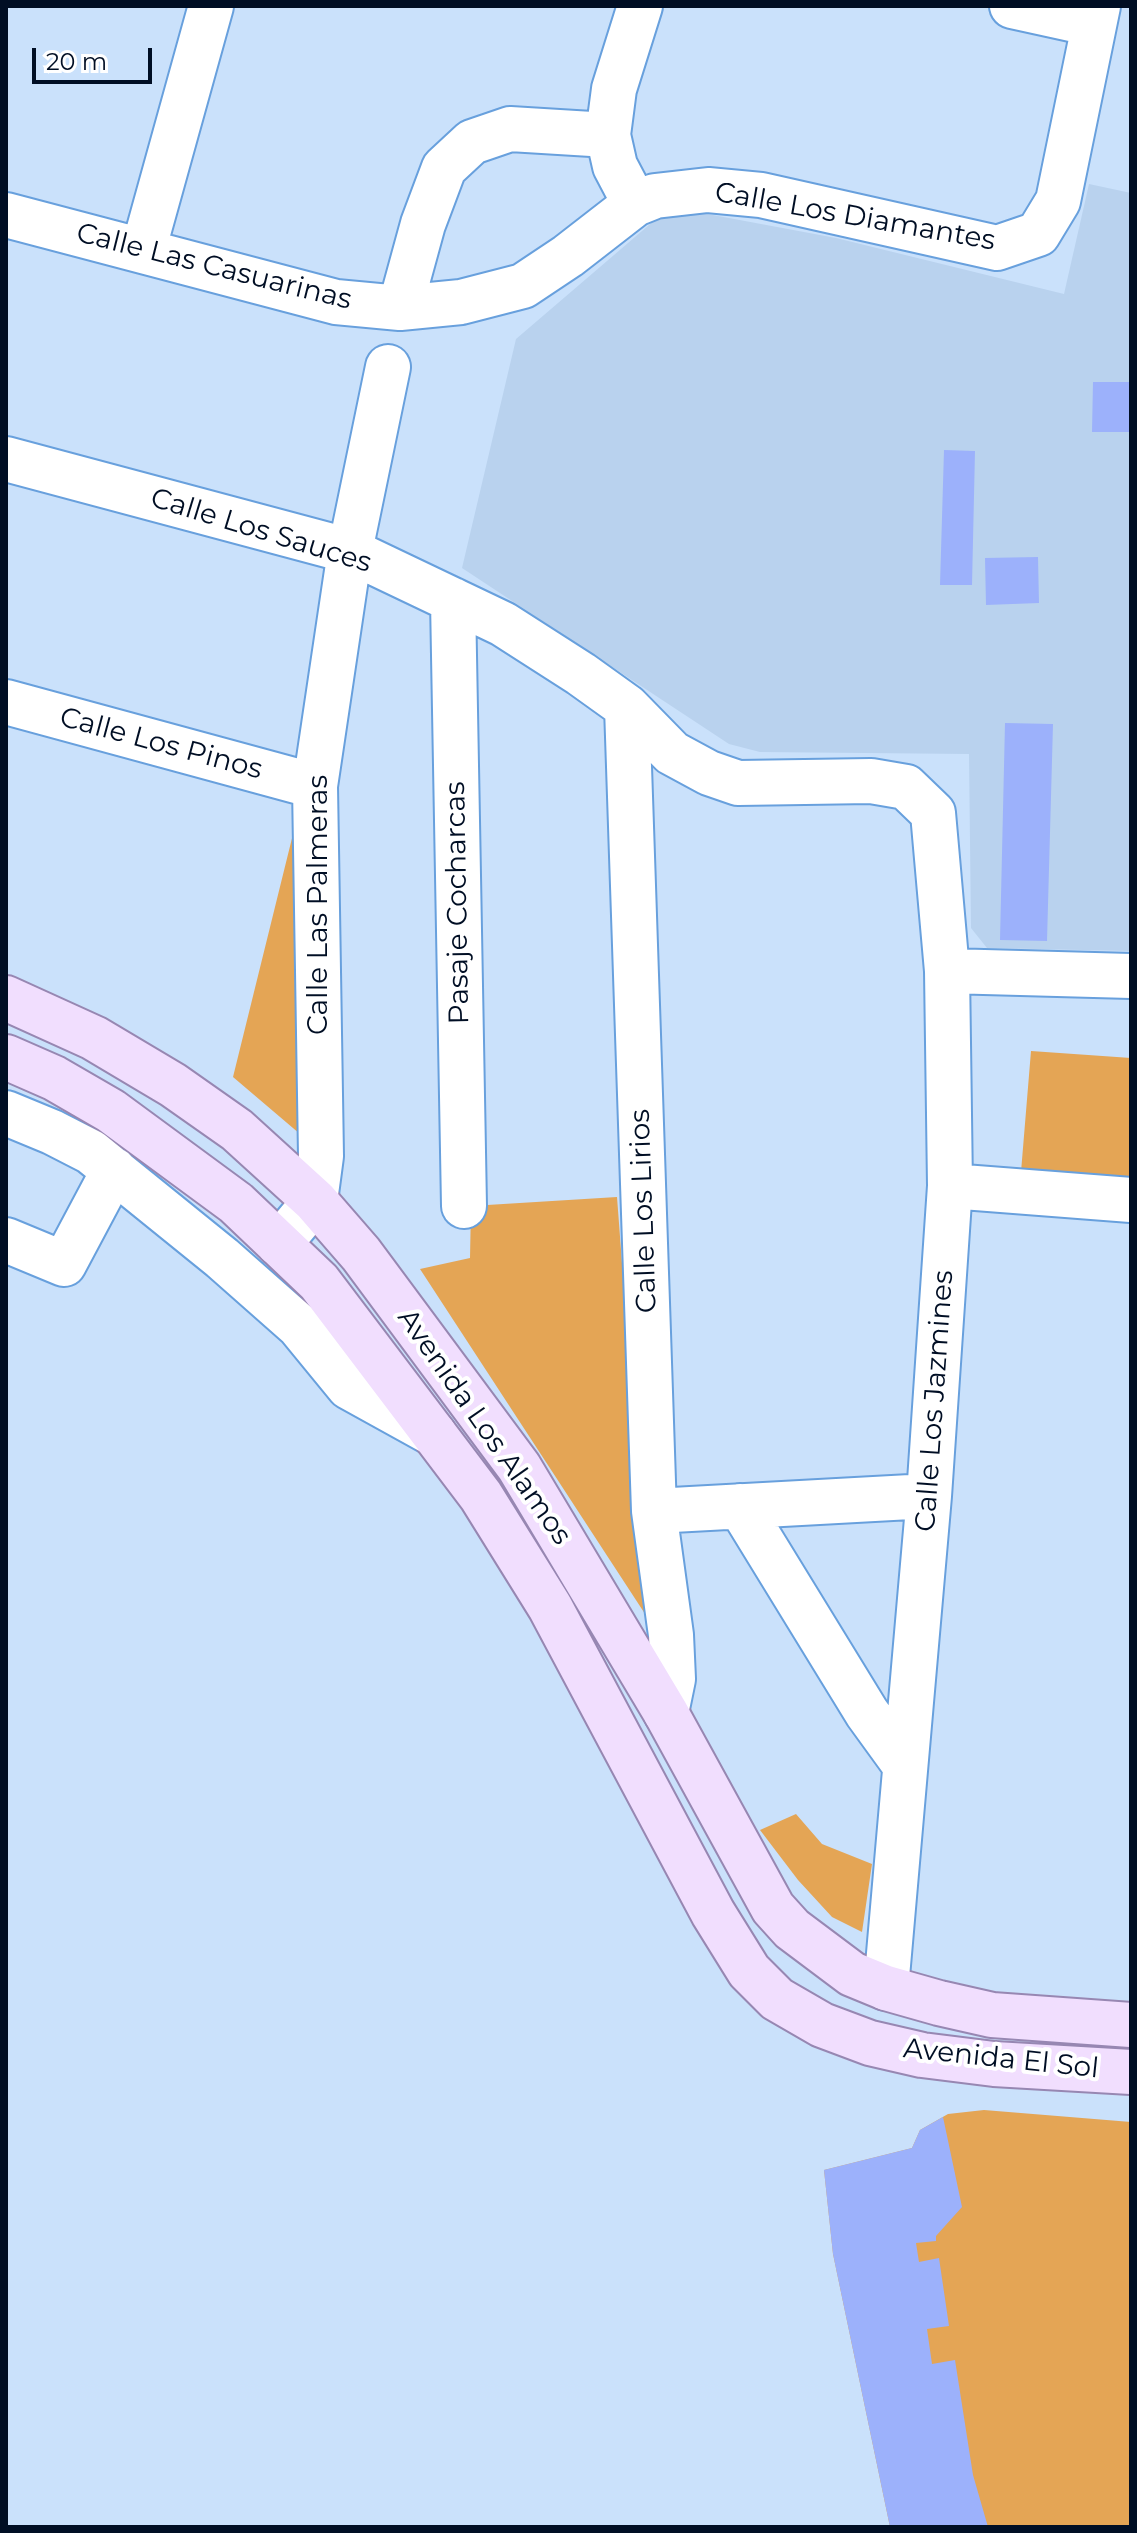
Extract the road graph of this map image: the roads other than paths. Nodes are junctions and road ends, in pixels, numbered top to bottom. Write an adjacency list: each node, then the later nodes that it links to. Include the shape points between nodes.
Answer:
1 (211, 6): 8 (street)
2 (640, 6): 5 (street, via 614,89)
3 (1012, 6): 4 (street)
4 (1096, 15): 6 (street, Calle Los Diamantes, via 1058,201 1038,234 997,248 761,195 708,190 655,196)
5 (608, 135): 6 (street, via 615,166); 9 (street, via 510,129 472,142 444,168)
6 (635, 204): 9 (street, Calle Las Casuarinas, via 523,286 461,302)
7 (6, 215): 8 (street, Calle Las Casuarinas)
8 (143, 251): 9 (street, Calle Las Casuarinas, via 336,302)
9 (400, 308)
10 (388, 367): 12 (street, Calle Las Palmeras)
11 (6, 459): 12 (street, Calle Los Sauces)
12 (350, 551): 13 (street, Calle Los Sauces); 16 (street, Calle Las Palmeras)
13 (453, 600): 15 (street, Calle Los Sauces, via 503,624); 27 (street, Pasaje Cocharcas)
14 (6, 702): 16 (street, Calle Los Pinos)
15 (627, 707): 17 (street, Calle Los Sauces, via 672,753 709,773 738,783 871,781 906,787); 33 (street, Calle Los Lirios)
16 (315, 786): 26 (street, Calle Las Palmeras, via 321,1156)
17 (933, 813): 18 (street, Calle Los Jazmines)
18 (947, 971): 19 (street); 24 (street, Calle Los Jazmines)
19 (1131, 976)
20 (6, 998): 26 (main road, Avenida Los Alamos, via 94,1038 173,1085 237,1130)
21 (6, 1057): 29 (main road, Avenida Los Alamos, via 111,1111 236,1203)
22 (6, 1113): 23 (street, via 91,1152)
23 (114, 1170): 28 (street, via 64,1264); 30 (street, via 299,1326 349,1387)
24 (950, 1186): 25 (street); 31 (street, Calle Los Jazmines)
25 (1131, 1200)
26 (315, 1201): 29 (street); 34 (main road, Avenida Los Alamos, via 361,1254 519,1467)
27 (464, 1206)
28 (6, 1240)
29 (279, 1244): 30 (main road, Avenida Los Alamos, via 319,1282)
30 (434, 1434): 38 (main road, Avenida Los Alamos, via 481,1496 550,1607 749,1971 777,1999 822,2025)
31 (929, 1496): 32 (street); 35 (street, Calle Los Jazmines)
32 (740, 1506): 33 (street); 35 (street)
33 (654, 1511): 34 (street, Calle Los Lirios, via 671,1635 673,1679)
34 (666, 1713): 36 (main road, Avenida Los Alamos, via 773,1908 817,1950 852,1974)
35 (904, 1764): 36 (street, Calle Los Jazmines)
36 (886, 1988): 37 (main road, Avenida El Sol, via 992,2015)
37 (1131, 2025)
38 (870, 2043): 39 (main road, Avenida El Sol, via 994,2064)
39 (1131, 2072)

